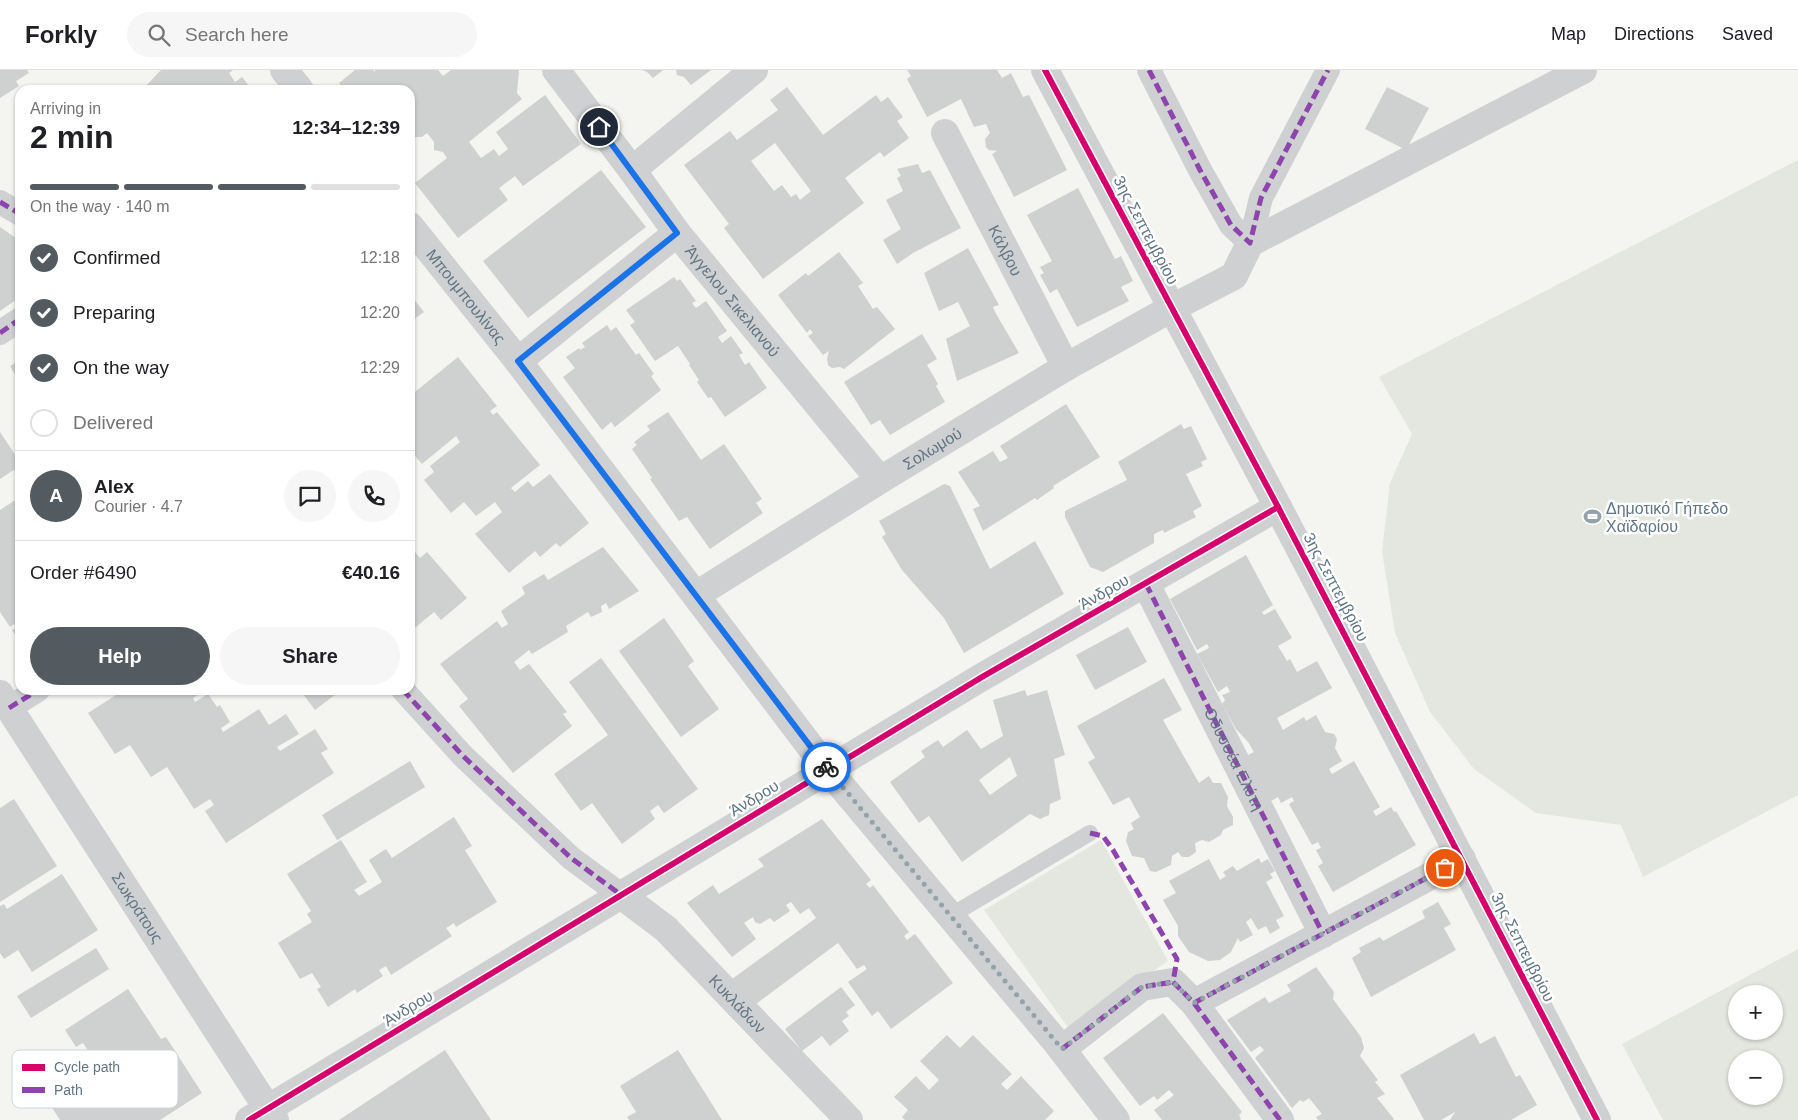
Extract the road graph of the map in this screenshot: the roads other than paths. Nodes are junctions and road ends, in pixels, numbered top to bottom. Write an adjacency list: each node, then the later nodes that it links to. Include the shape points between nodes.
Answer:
1 (556, 70): 8 (street, Άγγελου Σικελιανού)
2 (754, 70): 8 (street)
3 (1045, 70): 14 (street, 3ης Σεπτεμβρίου)
4 (1149, 70): 13 (street, via 1231,225)
5 (1328, 70): 13 (street, via 1262,198)
6 (1582, 70): 13 (street)
7 (945, 134): 18 (street, Κάλβου)
8 (632, 170): 12 (street, Άγγελου Σικελιανού)
9 (0, 202): 10 (street)
10 (15, 211)
11 (415, 232): 17 (street, Μπουμπουλίνας)
12 (677, 233): 17 (street); 19 (street, Άγγελου Σικελιανού)
13 (1250, 243): 14 (street, Σολωμού, via 1234,276)
14 (1172, 308): 18 (street, Σολωμού); 20 (street, 3ης Σεπτεμβρίου)
15 (15, 323): 16 (street)
16 (0, 333)
17 (518, 361): 22 (street, Μπουμπουλίνας)
18 (1066, 368): 19 (street, Σολωμού)
19 (880, 480): 22 (street, Σολωμού)
20 (1278, 507): 21 (street, Άνδρου); 28 (street, 3ης Σεπτεμβρίου)
21 (1146, 584): 26 (street, Άνδρου, via 982,677); 31 (street, Οδυσσέα Ελύτη)
22 (696, 596): 26 (street, Μπουμπουλίνας)
23 (24, 695): 25 (street)
24 (406, 695): 29 (street, via 463,756 571,858)
25 (4, 702): 34 (street, Σωκράτους)
26 (828, 770): 29 (street, Άνδρου); 30 (street, Μπουμπουλίνας)
27 (1090, 834): 30 (lane)
28 (1462, 859): 31 (street); 38 (street, 3ης Σεπτεμβρίου)
29 (621, 895): 34 (street, Άνδρου); 35 (street, Κυκλάδων, via 666,929)
30 (950, 916): 33 (street, Μπουμπουλίνας)
31 (1323, 934): 32 (street)
32 (1194, 1003): 33 (street, via 1173,982 1142,987); 37 (street)
33 (1062, 1049): 36 (street, Μπουμπουλίνας)
34 (264, 1116)
35 (849, 1120)
36 (1116, 1120)
37 (1280, 1120)
38 (1597, 1120)

